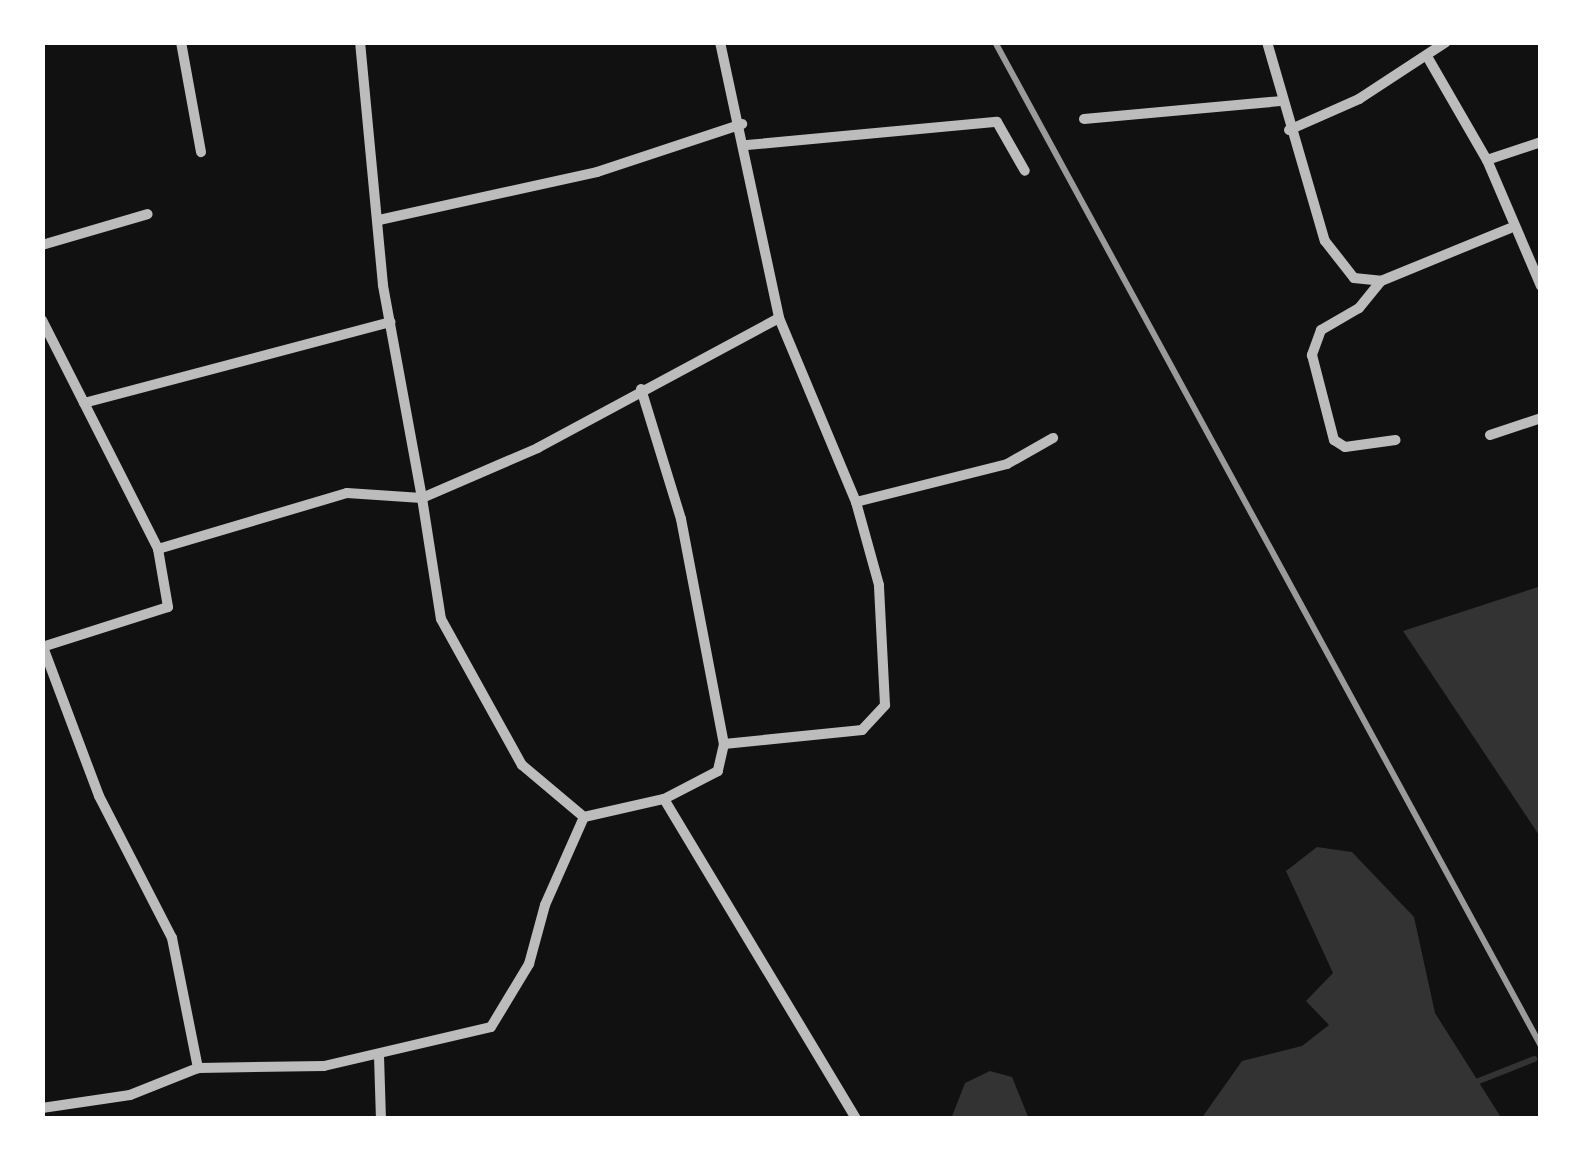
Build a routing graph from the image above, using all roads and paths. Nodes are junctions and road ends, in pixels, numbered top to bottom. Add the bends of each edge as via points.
1 (181, 42) edge
2 (360, 42) edge
3 (721, 42) edge
4 (1267, 42) edge
5 (1446, 42) edge
6 (1428, 58) junction
7 (1280, 101) junction
8 (1084, 119) dead end
9 (742, 124) junction
10 (1289, 130) junction
11 (1541, 142) edge
12 (747, 145) junction
13 (202, 152) dead end
14 (1487, 160) junction
15 (1024, 171) dead end
16 (148, 214) dead end
17 (379, 220) junction
18 (1510, 227) junction
19 (42, 245) edge
20 (1381, 281) junction
21 (1541, 286) edge
22 (778, 318) junction
23 (42, 320) edge
24 (390, 322) junction
25 (47, 342) edge
26 (641, 389) junction
27 (84, 403) junction
28 (1541, 418) edge
29 (1490, 435) dead end
30 (1053, 438) dead end
31 (1396, 440) dead end
32 (422, 498) junction
33 (856, 502) junction
34 (158, 549) junction
35 (42, 647) edge
36 (724, 744) junction
37 (664, 799) junction
38 (584, 817) junction
39 (379, 1056) junction
40 (198, 1068) junction
41 (42, 1108) edge
42 (381, 1119) edge
43 (856, 1119) edge

1 - 13 street
2 - 17 street
3 - 9 street
4 - 7 street
5 - 6 street
6 - 10 street
6 - 14 street
7 - 8 street
7 - 10 street
9 - 12 street
9 - 17 street via 597,172
10 - 20 street via 1325,241 1354,278
11 - 14 street
12 - 15 street via 997,122
12 - 22 street
14 - 18 street
16 - 19 street
17 - 24 street
18 - 20 street
18 - 21 street
20 - 31 street via 1359,308 1321,330 1312,355 1334,440 1345,447
22 - 26 street
22 - 33 street
23 - 25 street
24 - 27 street
24 - 32 street
25 - 27 street
26 - 32 street via 538,448
26 - 36 street via 681,519
27 - 34 street
28 - 29 street
30 - 33 street via 1007,464
32 - 34 street via 347,493
32 - 38 street via 451,645 522,766
33 - 36 street via 878,585 885,705 862,730
34 - 35 street via 163,613
35 - 40 street via 98,796 172,938
36 - 37 street via 718,771
37 - 38 street
37 - 43 street
38 - 39 street via 544,905 529,964 490,1027
39 - 40 street via 324,1066
39 - 42 street
40 - 41 street via 130,1095

